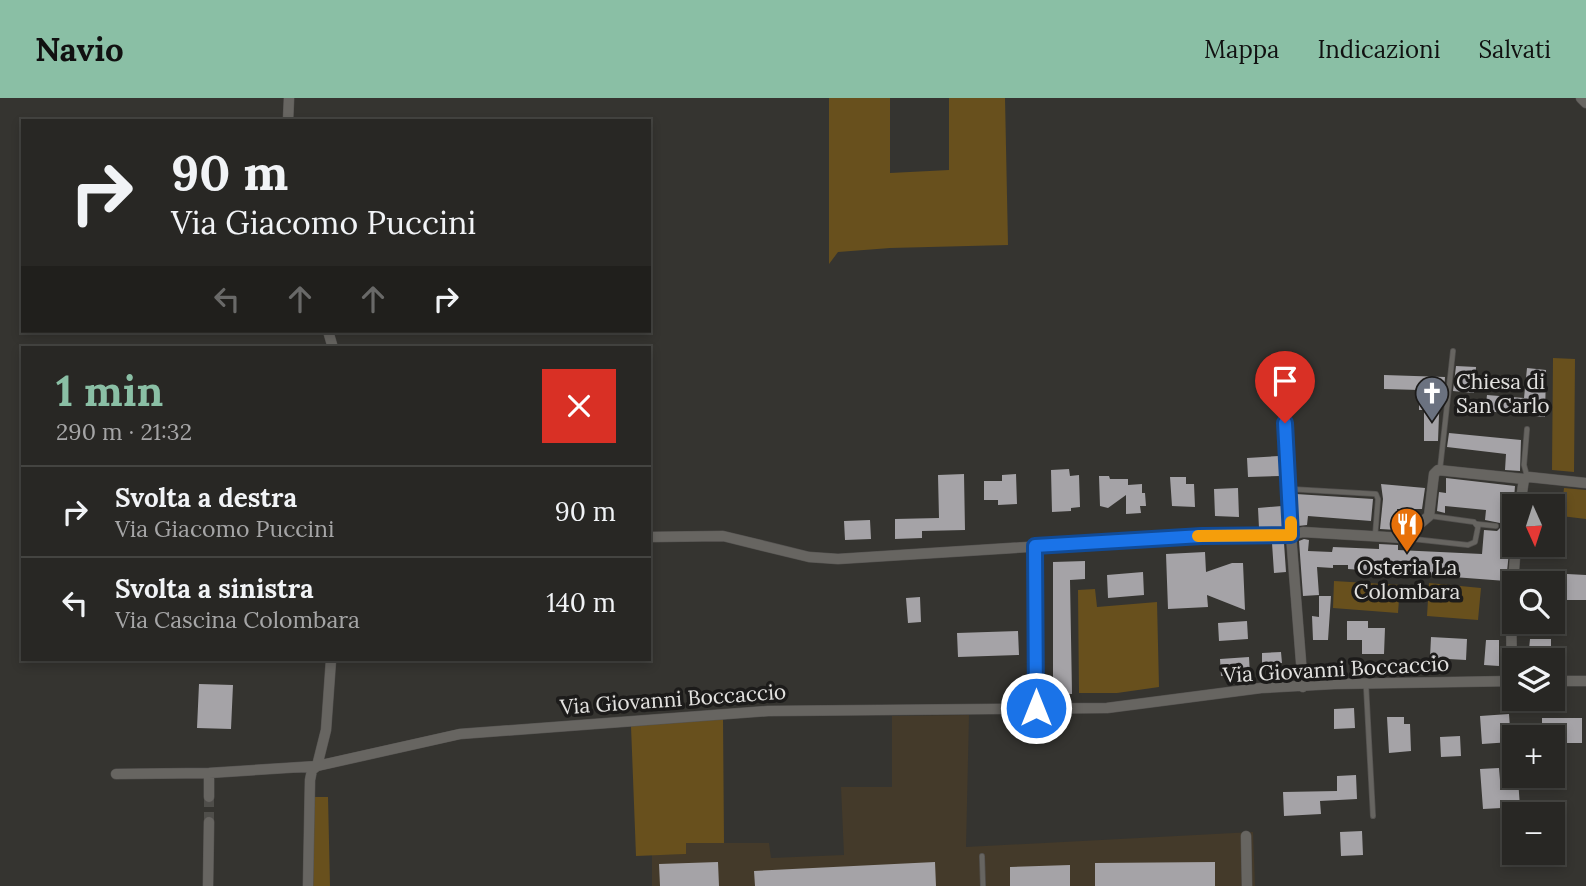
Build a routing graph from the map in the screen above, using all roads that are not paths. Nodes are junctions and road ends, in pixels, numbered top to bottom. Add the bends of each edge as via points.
1 (289, 98) edge
2 (1581, 98) edge
3 (1586, 103) edge
4 (288, 119) edge
5 (1453, 351) dead end
6 (1283, 401) dead end
7 (1527, 429) dead end
8 (1440, 470) junction
9 (1525, 478) junction
10 (1586, 483) edge
11 (1290, 489) junction
12 (1522, 494) edge
13 (1429, 516) junction
14 (1476, 524) junction
15 (1496, 526) dead end
16 (1291, 535) junction
17 (651, 537) edge
18 (1375, 538) junction
19 (1403, 538) junction
20 (1035, 546) junction
21 (1515, 557) edge
22 (1512, 648) edge
23 (331, 661) edge
24 (1502, 681) edge
25 (1565, 681) edge
26 (1586, 681) edge
27 (1366, 684) junction
28 (1303, 687) junction
29 (1036, 708) junction
30 (317, 766) junction
31 (209, 773) junction
32 (116, 774) dead end
33 (209, 797) tunnel mouth
34 (1373, 817) dead end
35 (209, 822) tunnel mouth
36 (1246, 836) dead end
37 (982, 856) dead end
38 (208, 886) edge
39 (308, 886) edge
40 (983, 886) edge
41 (1247, 886) edge

1 - 4 street
2 - 3 street
5 - 8 lane
6 - 11 street
7 - 9 lane
8 - 9 street
8 - 13 street via 1434,474
9 - 10 street
9 - 12 street
11 - 16 street
11 - 18 lane via 1376,494
13 - 14 lane
13 - 19 street
14 - 15 lane
14 - 19 lane via 1475,542 1468,545
16 - 18 street
16 - 20 street
16 - 28 street
17 - 20 street via 723,536 809,557 838,559
18 - 19 street
20 - 29 street
21 - 22 street
23 - 30 street via 326,730
24 - 27 street, Via Giovanni Boccaccio
25 - 26 street
27 - 28 street, Via Giovanni Boccaccio
27 - 34 lane
28 - 29 street, Via Giovanni Boccaccio via 1261,688 1125,707
29 - 30 street, Via Giovanni Boccaccio via 768,711 530,727 460,734
30 - 31 street, Via Giovanni Boccaccio
30 - 39 street via 310,780
31 - 32 street, Via Giovanni Boccaccio
31 - 33 street
35 - 38 street
36 - 41 street
37 - 40 lane

